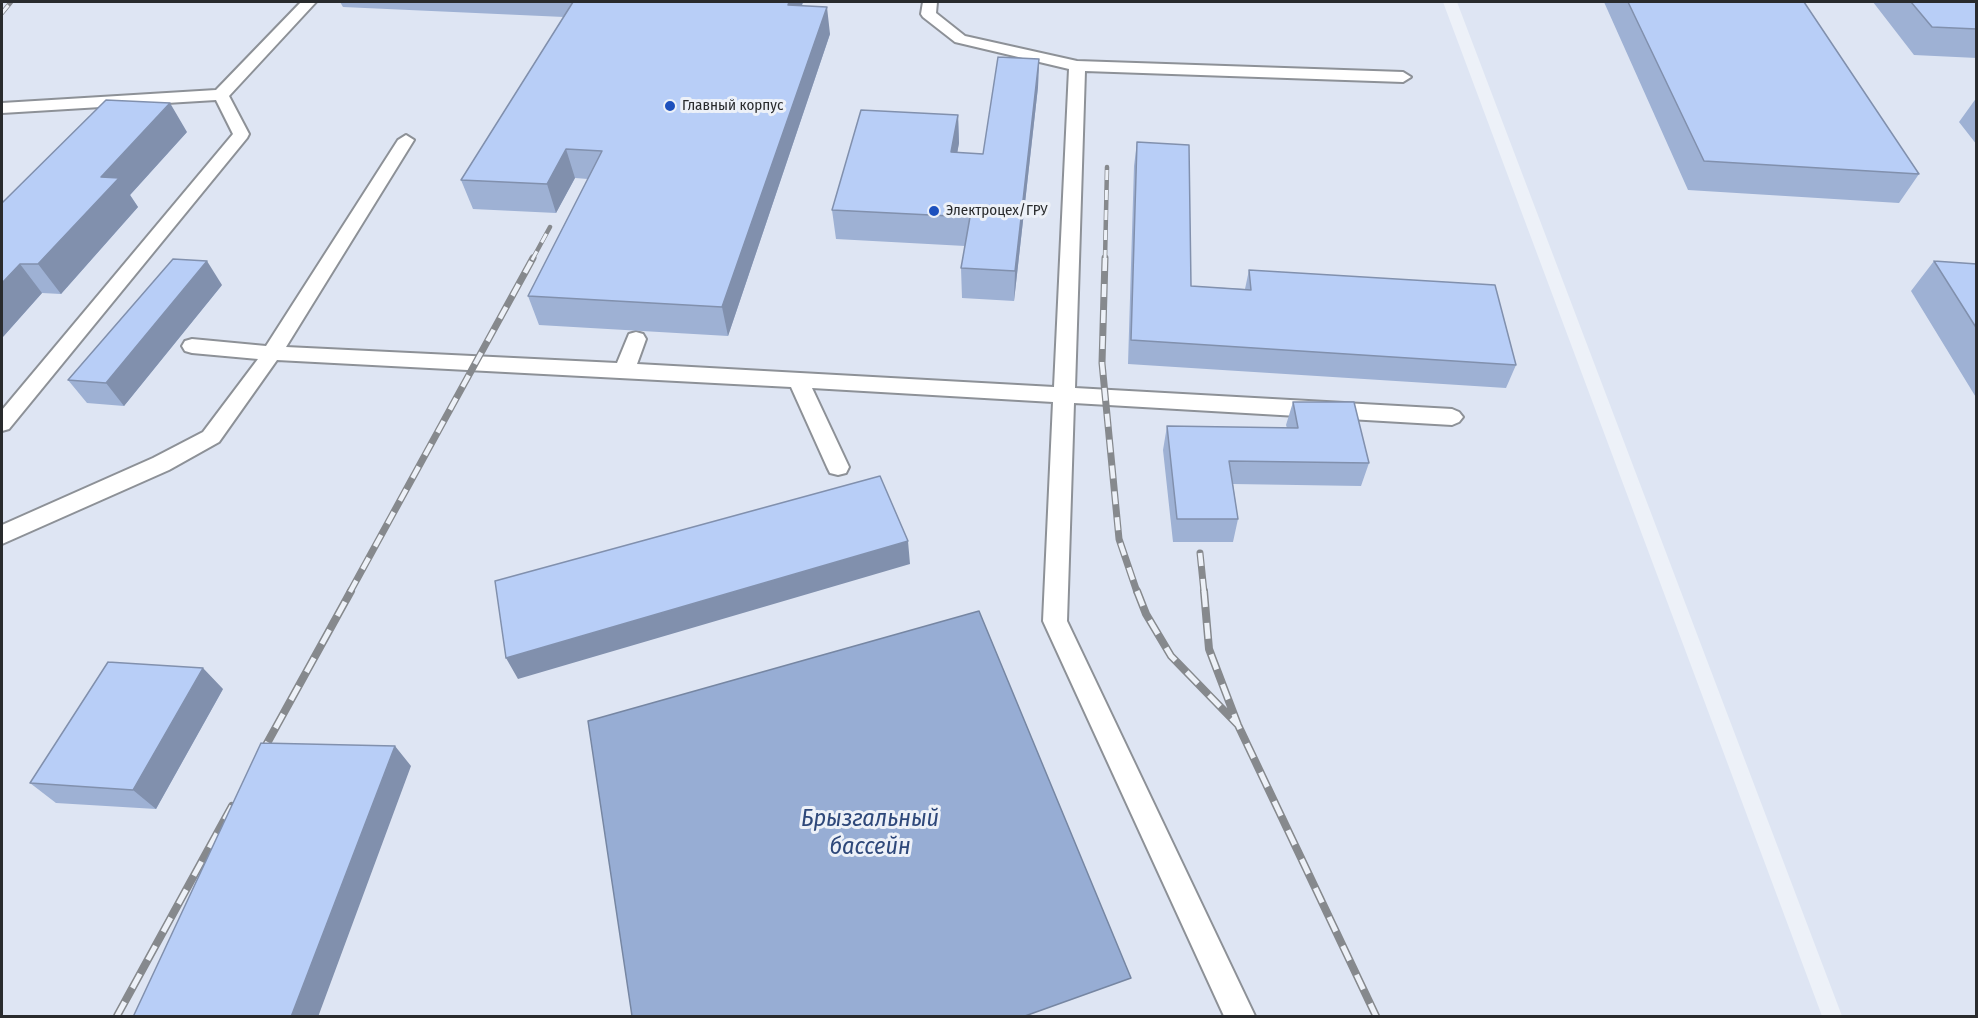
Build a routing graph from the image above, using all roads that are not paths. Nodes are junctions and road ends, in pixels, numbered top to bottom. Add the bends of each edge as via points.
1 (309, 2) edge
2 (930, 2) edge
3 (1077, 66) junction
4 (1403, 76) dead end
5 (221, 95) junction
6 (2, 108) edge
7 (406, 140) dead end
8 (636, 339) edge
9 (192, 346) dead end
10 (272, 352) junction
11 (624, 370) junction
12 (798, 380) junction
13 (1064, 394) junction
14 (1452, 417) dead end
15 (2, 424) edge
16 (838, 467) dead end
17 (2, 535) edge
18 (1240, 1017) edge

1 - 5 lane
2 - 3 lane via 928,14 960,39
3 - 4 lane
3 - 13 lane
5 - 6 lane
5 - 15 lane via 241,135
7 - 10 lane
8 - 11 lane
9 - 10 lane
10 - 11 lane
10 - 17 lane via 211,437 161,464
11 - 12 lane
12 - 13 lane
12 - 16 lane
13 - 14 lane
13 - 18 lane via 1054,621

